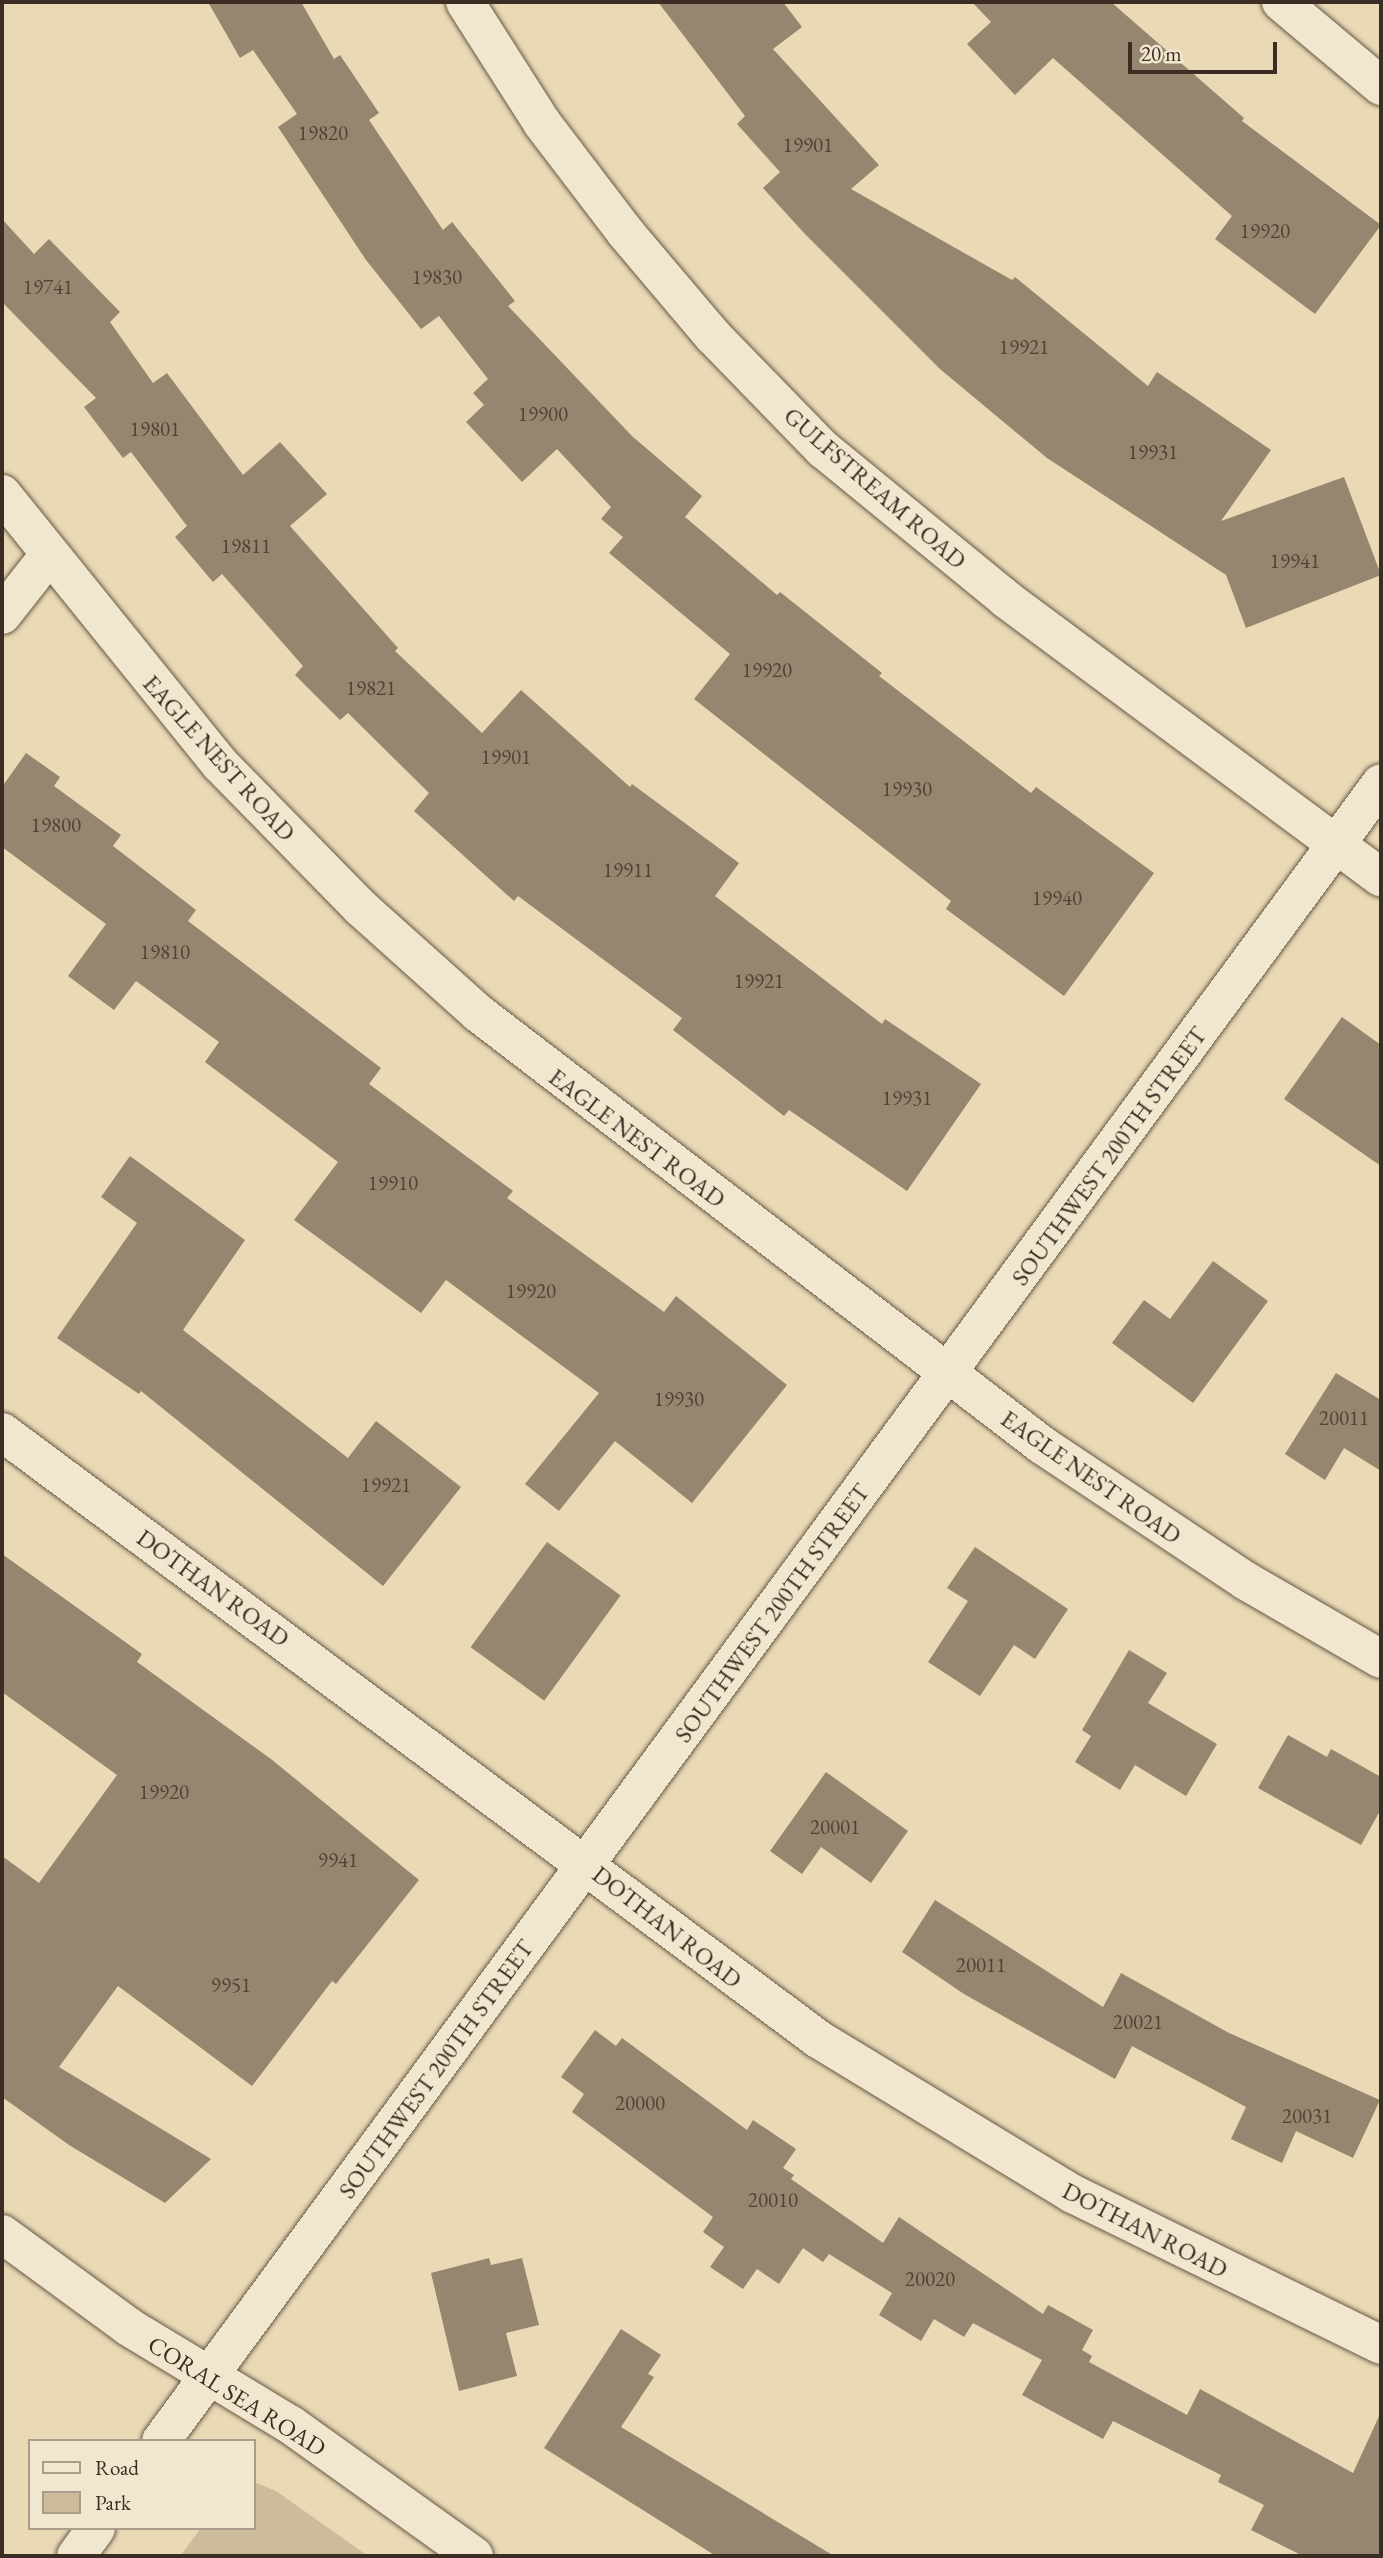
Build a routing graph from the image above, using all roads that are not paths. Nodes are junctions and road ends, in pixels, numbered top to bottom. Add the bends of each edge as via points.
1 (465, 2) edge
2 (1281, 2) edge
3 (1381, 86) edge
4 (2, 494) edge
5 (49, 555) junction
6 (2, 615) edge
7 (1381, 783) edge
8 (1337, 846) junction
9 (1381, 877) edge
10 (948, 1374) junction
11 (2, 1432) edge
12 (1381, 1659) edge
13 (587, 1865) junction
14 (2, 2234) edge
15 (1381, 2345) edge
16 (209, 2377) junction
17 (162, 2439) edge
18 (95, 2530) edge
19 (76, 2556) edge
20 (474, 2556) edge

1 - 8 street, GULFSTREAM ROAD via 542,123 625,232 713,336 823,449 941,549
2 - 3 street
4 - 5 street, EAGLE NEST ROAD
5 - 6 street
5 - 10 street, EAGLE NEST ROAD via 220,764 401,946 537,1062
7 - 8 street, SOUTHWEST 200TH STREET
8 - 9 street, GULFSTREAM ROAD
8 - 10 street, SOUTHWEST 200TH STREET
10 - 12 street, EAGLE NEST ROAD via 1183,1541
10 - 13 street, SOUTHWEST 200TH STREET
11 - 13 street, DOTHAN ROAD
13 - 15 street, DOTHAN ROAD via 782,2014 966,2130 1105,2210
13 - 16 street, SOUTHWEST 200TH STREET
14 - 16 street, CORAL SEA ROAD via 129,2327
16 - 17 street, SOUTHWEST 200TH STREET
16 - 20 street, CORAL SEA ROAD via 290,2425
18 - 19 street

